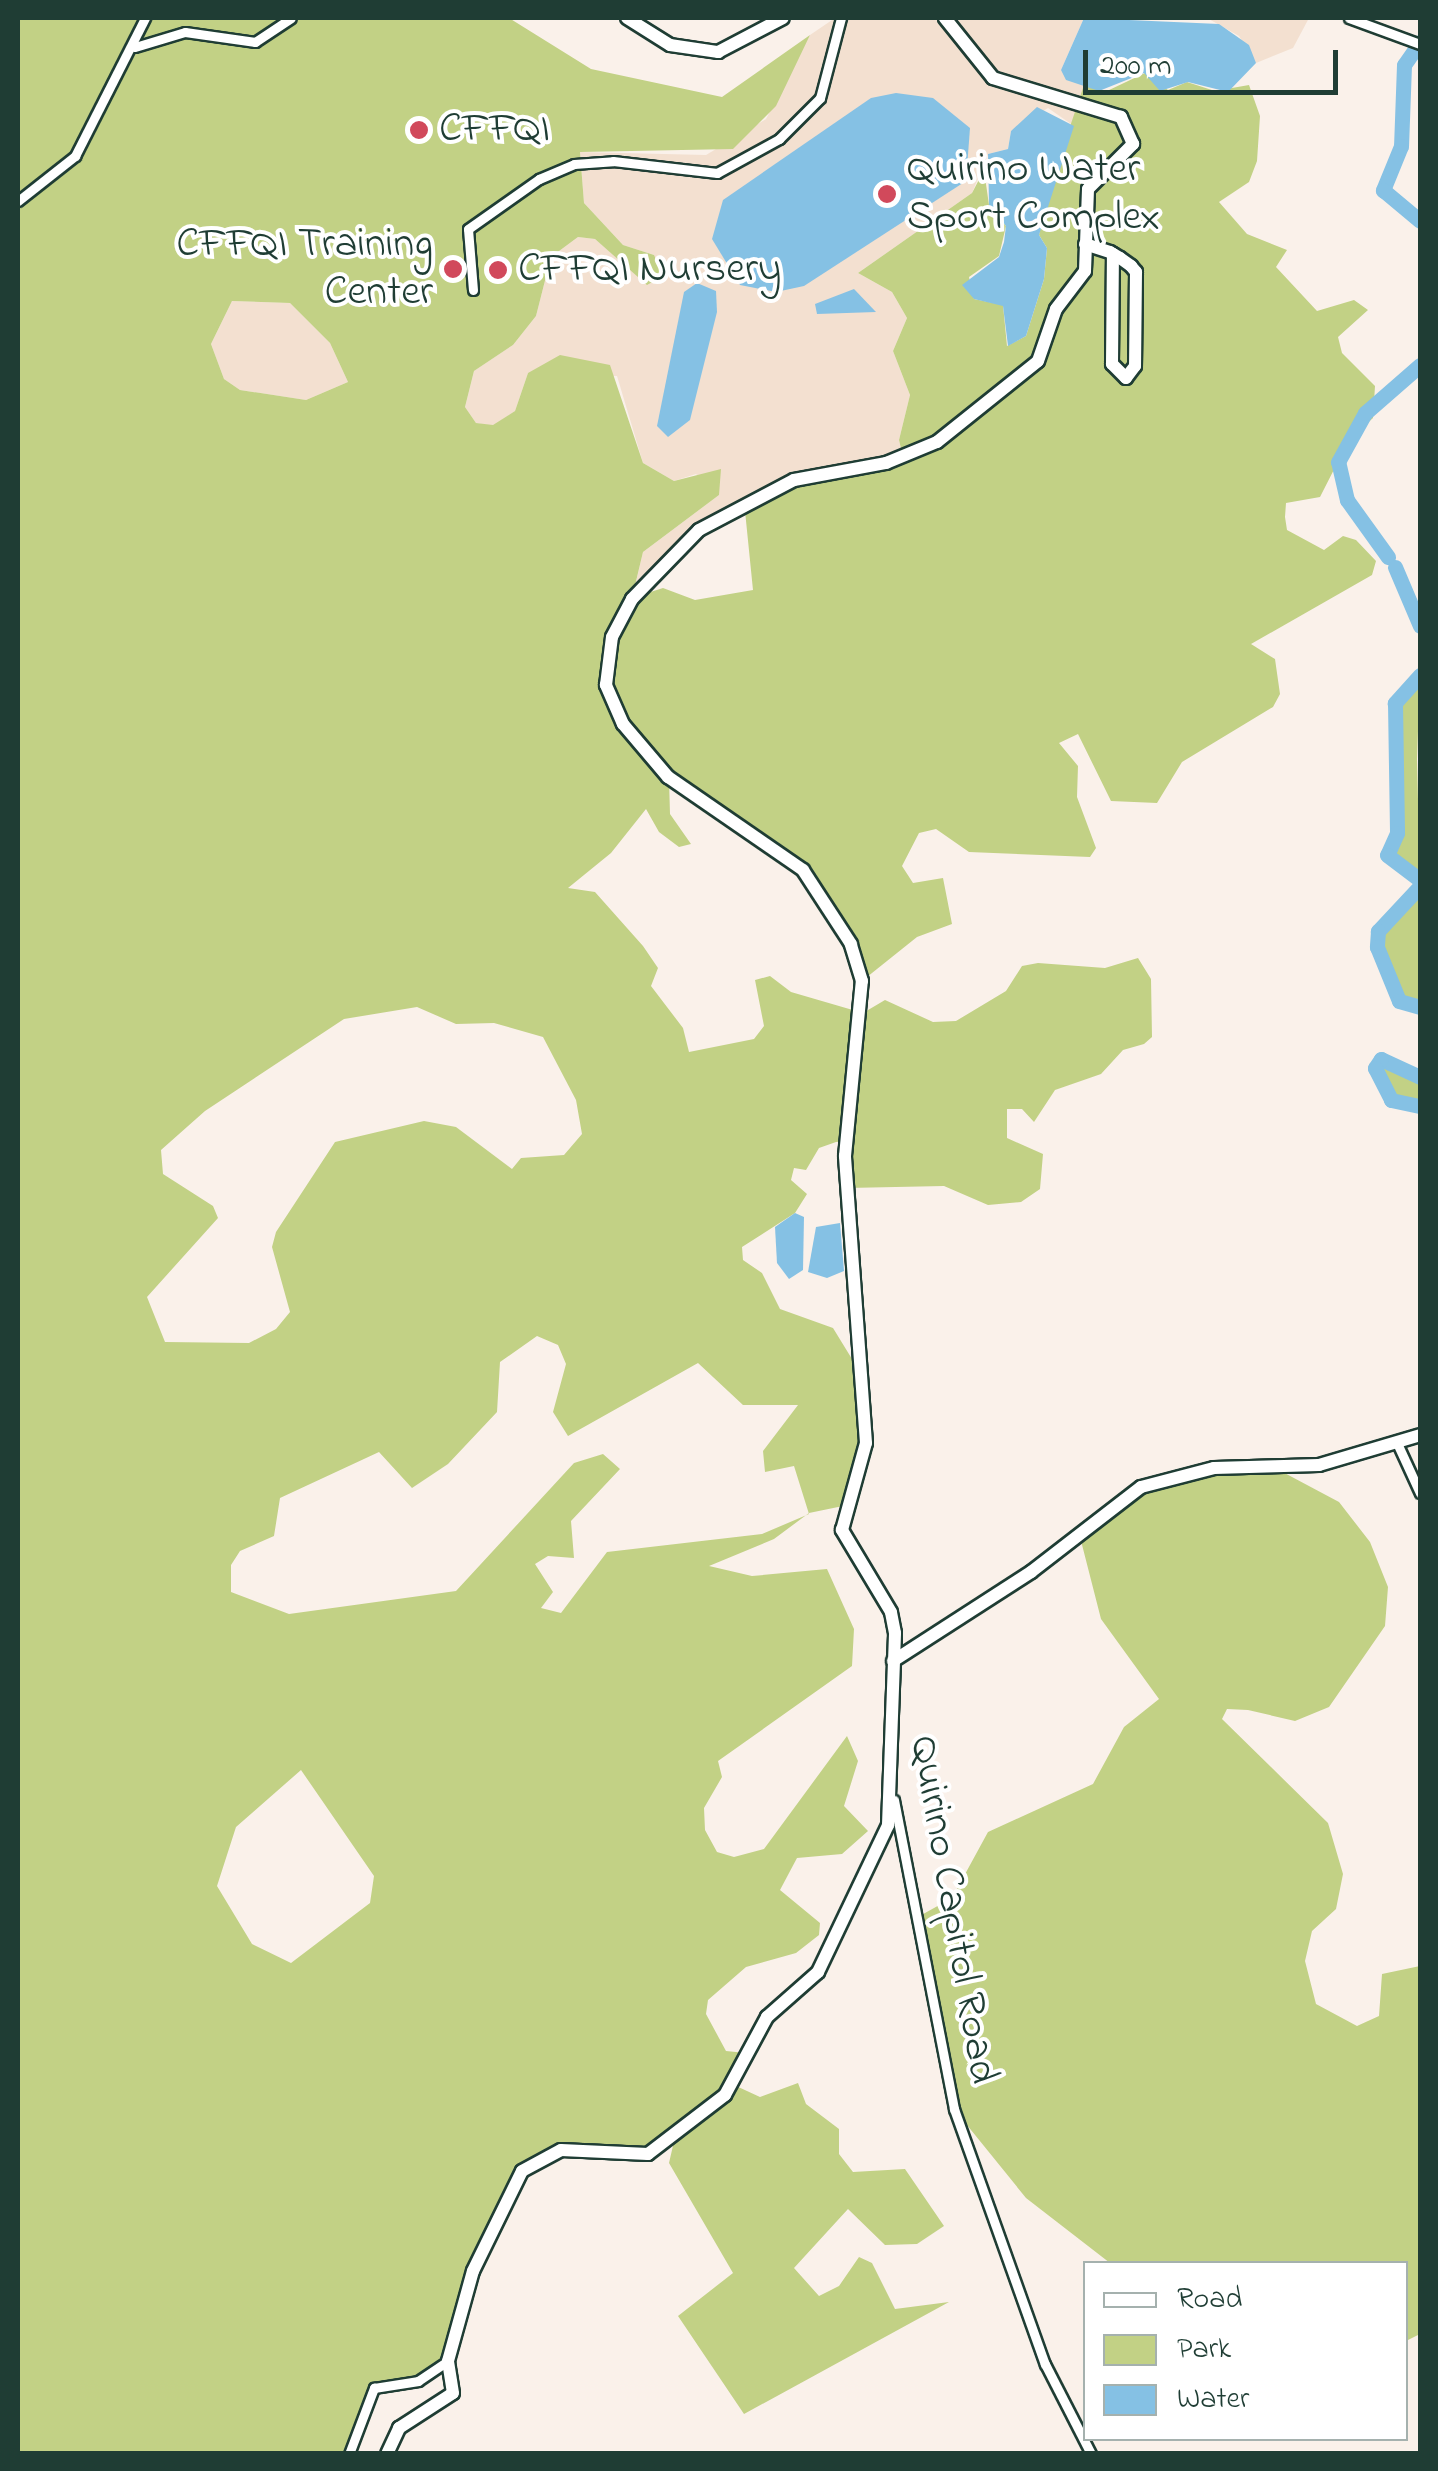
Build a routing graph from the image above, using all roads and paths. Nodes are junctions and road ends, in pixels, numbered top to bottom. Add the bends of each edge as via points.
1 (145, 18) edge
2 (291, 18) edge
3 (627, 18) edge
4 (783, 18) edge
5 (841, 18) edge
6 (946, 18) edge
7 (1349, 18) edge
8 (1416, 43) edge
9 (133, 49) junction
10 (18, 201) edge
11 (1085, 244) junction
12 (1113, 254) junction
13 (473, 290) dead end
14 (1420, 1435) edge
15 (1397, 1443) junction
16 (1420, 1493) edge
17 (893, 1661) junction
18 (894, 1800) junction
19 (448, 2361) junction
20 (1083, 2438) edge
21 (349, 2454) edge
22 (387, 2454) edge

1 - 9 street
2 - 9 street via 255,42 185,32
3 - 4 street via 655,39 707,52
5 - 13 street via 820,98 779,139 716,173 613,161 574,164 539,179 468,229
6 - 11 street, Quirino Capitol Road via 993,78 1121,117 1133,144 1093,177
7 - 8 street
9 - 10 street via 76,156
11 - 12 street
11 - 17 street, Quirino Capitol Road via 1085,271 1056,309 1038,361 909,456 794,480 714,520 632,599 607,657 613,705 644,752 802,870 856,963 863,1013 845,1156 866,1443 842,1530 892,1612
12 - 12 street via 1112,364 1126,378 1135,366 1138,282
14 - 15 street
15 - 16 street
15 - 17 street via 1319,1465 1214,1468 1142,1487 1030,1572
17 - 18 street, Quirino Capitol Road via 887,1728
18 - 19 street via 818,1972 767,2017 725,2095 648,2154 561,2150 522,2171 478,2258
18 - 20 street, Quirino Capitol Road via 954,2108 1045,2364
19 - 21 street via 418,2381 374,2388
19 - 22 street via 452,2392 399,2428

